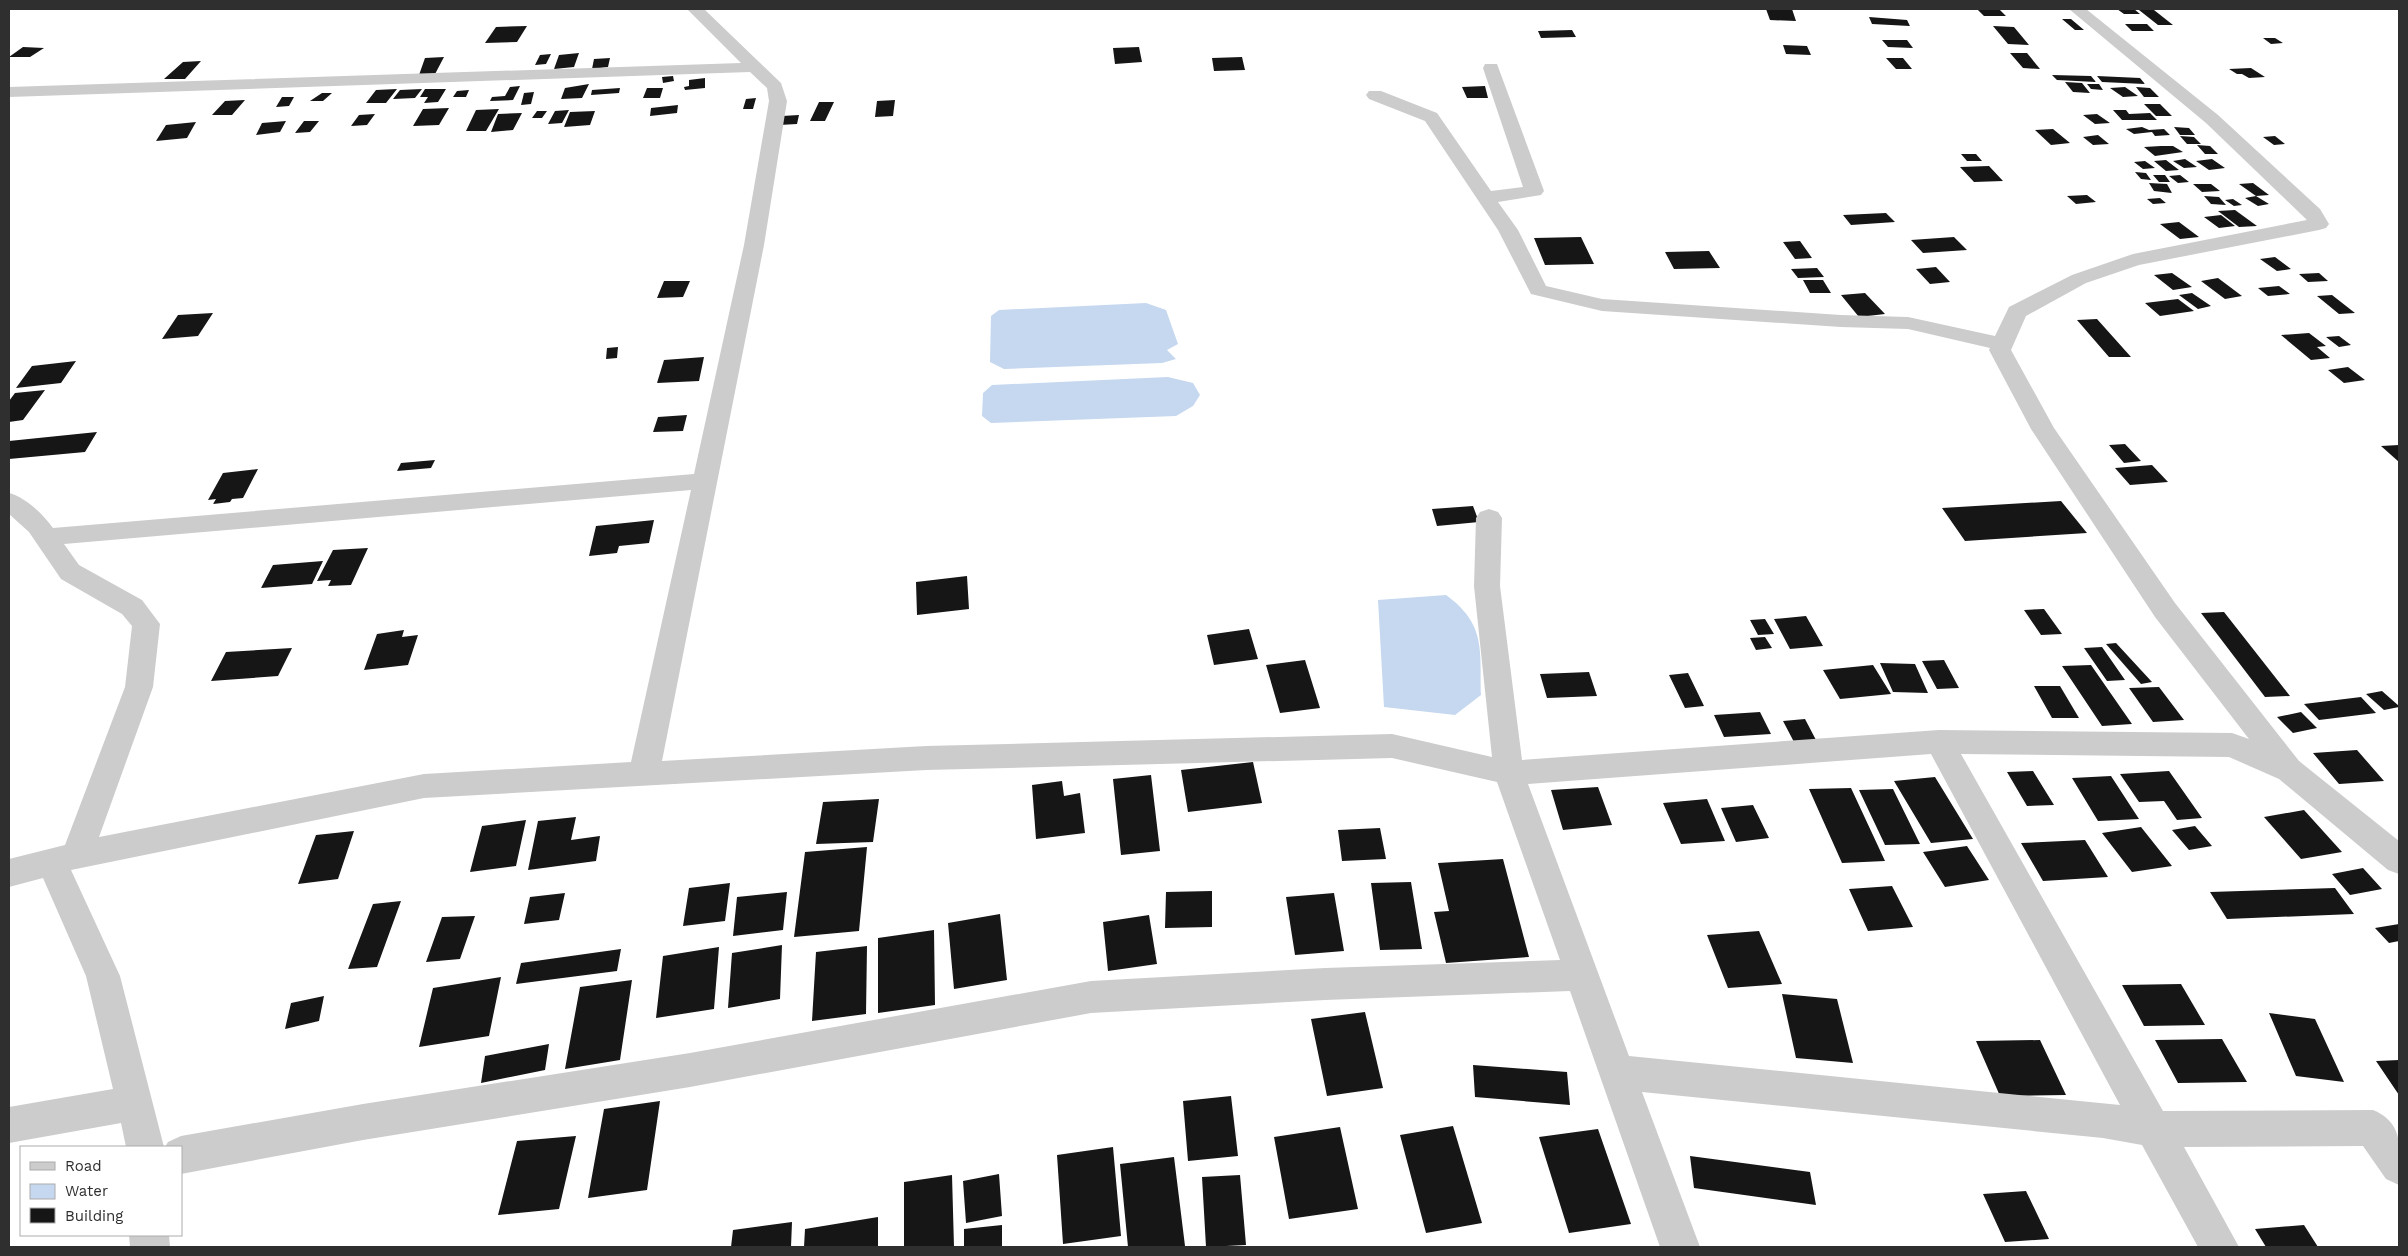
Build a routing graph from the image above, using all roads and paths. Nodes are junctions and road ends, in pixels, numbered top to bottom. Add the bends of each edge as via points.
1 (695, 9) edge
2 (2077, 9) edge
3 (753, 67) junction
4 (1491, 68) dead end
5 (9, 92) edge
6 (1376, 95) dead end
7 (1486, 198) junction
8 (2002, 344) junction
9 (704, 481) junction
10 (9, 500) edge
11 (1489, 518) dead end
12 (46, 537) junction
13 (1940, 742) junction
14 (2290, 770) junction
15 (1509, 773) junction
16 (644, 774) junction
17 (64, 859) junction
18 (2399, 860) edge
19 (9, 873) edge
20 (1582, 975) junction
21 (1617, 1072) junction
22 (136, 1103) junction
23 (9, 1125) edge
24 (2154, 1129) junction
25 (145, 1146) edge
26 (182, 1156) edge
27 (2399, 1166) edge
28 (1680, 1247) edge
29 (2219, 1247) edge

1 - 3 street
2 - 8 street via 2212,119 2313,213 2319,224 2133,260 2079,279 2017,312
3 - 5 street
3 - 9 street via 774,87 778,101 754,245
4 - 7 street via 1534,190
6 - 7 street via 1431,117
7 - 8 street via 1508,230 1538,290 1602,305 1908,323
8 - 14 street via 2000,350 2042,428 2165,610
9 - 12 street
9 - 16 street
10 - 12 street
11 - 15 street via 1487,586
12 - 17 street via 70,572 132,607 146,624 139,687
13 - 14 street via 2232,745
13 - 15 street
13 - 24 street
14 - 18 street
15 - 16 street via 1392,746 926,758
15 - 20 street
16 - 17 street via 424,786
17 - 19 street
17 - 22 street via 103,976
20 - 21 street
20 - 26 street via 1325,984 1091,998
21 - 24 street via 2103,1120
21 - 28 street
22 - 23 street
22 - 25 street
24 - 27 street via 2373,1128
24 - 29 street

